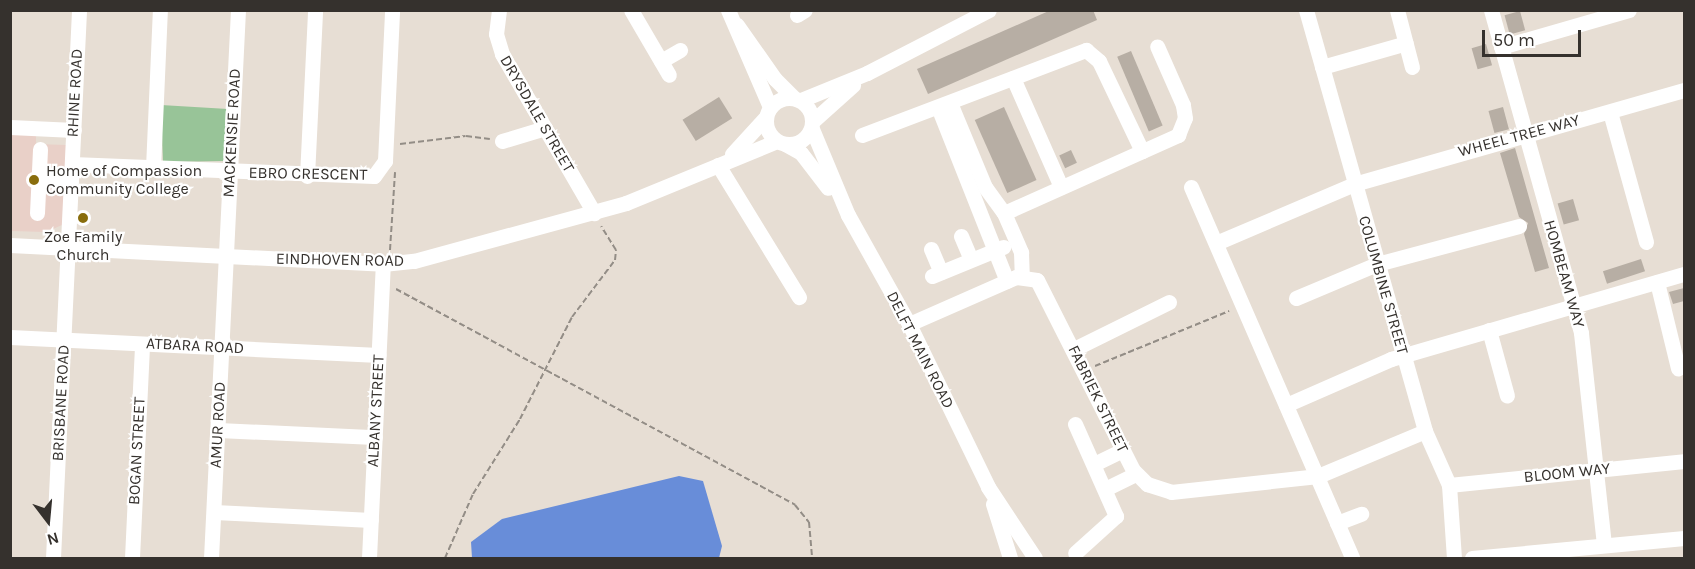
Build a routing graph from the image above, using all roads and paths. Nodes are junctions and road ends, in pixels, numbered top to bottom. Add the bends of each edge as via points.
1 (79, 10) edge
2 (160, 10) edge
3 (238, 10) edge
4 (315, 10) edge
5 (392, 10) edge
6 (499, 10) edge
7 (632, 10) edge
8 (989, 10) edge
9 (1306, 10) edge
10 (1397, 10) edge
11 (1491, 10) edge
12 (1629, 10) edge
13 (967, 15) edge
14 (731, 17) edge
15 (1406, 44) junction
16 (1157, 46) dead end
17 (1501, 47) junction
18 (680, 50) dead end
19 (661, 61) junction
20 (1322, 67) junction
21 (1412, 67) dead end
22 (867, 73) junction
23 (669, 75) dead end
24 (1013, 78) junction
25 (1684, 90) edge
26 (798, 99) junction
27 (944, 106) junction
28 (768, 112) junction
29 (1610, 112) junction
30 (812, 125) junction
31 (10, 127) edge
32 (545, 128) junction
33 (74, 130) junction
34 (862, 135) dead end
35 (1525, 135) junction
36 (502, 141) joint
37 (781, 143) junction
38 (385, 146) junction
39 (40, 149) dead end
40 (1142, 151) junction
41 (722, 162) junction
42 (72, 164) junction
43 (153, 168) junction
44 (230, 172) junction
45 (307, 176) junction
46 (39, 179) junction
47 (71, 180) junction
48 (1354, 184) junction
49 (1061, 187) junction
50 (1191, 187) dead end
51 (38, 213) dead end
52 (594, 213) junction
53 (1004, 213) junction
54 (848, 215) junction
55 (1519, 226) dead end
56 (962, 236) dead end
57 (1646, 242) dead end
58 (1216, 243) junction
59 (10, 245) edge
60 (68, 248) junction
61 (931, 249) dead end
62 (996, 249) junction
63 (1020, 252) junction
64 (226, 256) junction
65 (971, 259) junction
66 (383, 264) junction
67 (1377, 264) junction
68 (1684, 274) edge
69 (1014, 278) junction
70 (1657, 282) junction
71 (382, 283) junction
72 (799, 297) dead end
73 (1296, 297) dead end
74 (1169, 302) dead end
75 (1242, 305) junction
76 (1574, 306) junction
77 (909, 324) junction
78 (1489, 330) junction
79 (10, 337) edge
80 (64, 340) junction
81 (142, 344) junction
82 (222, 347) junction
83 (1074, 349) junction
84 (379, 355) junction
85 (1403, 355) junction
86 (545, 366) junction
87 (1678, 368) dead end
88 (1085, 371) junction
89 (1507, 396) dead end
90 (1286, 405) junction
91 (1075, 424) dead end
92 (218, 430) junction
93 (1425, 432) junction
94 (375, 437) junction
95 (1124, 450) junction
96 (1684, 460) edge
97 (1094, 464) junction
98 (1595, 470) junction
99 (1136, 474) junction
100 (1318, 476) junction
101 (1449, 485) junction
102 (988, 487) junction
103 (1105, 489) junction
104 (214, 512) junction
105 (1360, 514) dead end
106 (371, 520) junction
107 (1337, 523) junction
108 (1684, 538) edge
109 (1604, 544) junction
110 (1075, 553) dead end
111 (53, 558) edge
112 (132, 558) edge
113 (211, 558) edge
114 (369, 558) edge
115 (445, 558) edge
116 (812, 558) edge
117 (1010, 558) edge
118 (1035, 558) edge
119 (1353, 558) edge
120 (1454, 558) edge
121 (1472, 558) edge

1 - 33 street, RHINE ROAD
2 - 43 street
3 - 44 street, MACKENSIE ROAD
4 - 45 street
5 - 38 street, EBRO CRESCENT
6 - 32 street, DRYSDALE STREET via 498,45
7 - 19 street
8 - 13 street
9 - 20 street, COLUMBINE STREET
10 - 15 street
11 - 17 street, HOMBEAM WAY
12 - 17 street
13 - 22 street
14 - 26 street via 775,79
14 - 28 street
15 - 20 street
15 - 21 street
16 - 40 street via 1185,118 1178,135
17 - 35 street, HOMBEAM WAY
18 - 19 street
19 - 23 street
20 - 48 street, COLUMBINE STREET
22 - 26 street
22 - 30 street
24 - 27 street
24 - 40 street via 1079,50 1090,52
24 - 49 street
25 - 29 street, WHEEL TREE WAY
26 - 28 street via 781,99
26 - 30 street
27 - 34 street
27 - 53 street via 985,187
27 - 62 street
28 - 37 street via 768,131
28 - 41 street, EINDHOVEN ROAD
29 - 35 street, WHEEL TREE WAY
29 - 57 street
30 - 37 street via 801,141
30 - 54 street, DELFT MAIN ROAD
31 - 33 street
32 - 36 street
32 - 52 street, DRYSDALE STREET
33 - 42 street, RHINE ROAD
35 - 48 street, WHEEL TREE WAY
35 - 76 street, HOMBEAM WAY
36 - 38 path via 466,136
37 - 41 street, EINDHOVEN ROAD
37 - 54 street, DELFT MAIN ROAD via 801,153
38 - 45 street, EBRO CRESCENT via 383,166 374,176
39 - 46 street
40 - 49 street
41 - 52 street, EINDHOVEN ROAD
41 - 72 street
42 - 43 street, EBRO CRESCENT
42 - 47 street, RHINE ROAD
43 - 44 street, EBRO CRESCENT
44 - 45 street, EBRO CRESCENT
44 - 64 street, MACKENSIE ROAD
46 - 47 street
46 - 51 street
47 - 60 street, RHINE ROAD
48 - 58 street, WHEEL TREE WAY
48 - 67 street, COLUMBINE STREET
49 - 53 street
50 - 58 street
52 - 66 street, EINDHOVEN ROAD via 433,258
52 - 86 path via 616,250 615,260 572,317
53 - 63 street
54 - 77 street, DELFT MAIN ROAD
55 - 67 street
56 - 65 street
58 - 75 street
59 - 60 street, EINDHOVEN ROAD
60 - 64 street, EINDHOVEN ROAD
60 - 80 street, BRISBANE ROAD
61 - 65 street via 937,274
62 - 63 street
62 - 65 street
62 - 69 street
63 - 69 street
64 - 66 street, EINDHOVEN ROAD
64 - 82 street, AMUR ROAD
66 - 71 street, ALBANY STREET
67 - 73 street
67 - 85 street, COLUMBINE STREET
68 - 70 street
69 - 77 street
69 - 83 street, FABRIEK STREET via 1042,284
70 - 76 street
70 - 87 street
71 - 84 street, ALBANY STREET
71 - 86 path via 417,297
74 - 83 street
75 - 88 path
75 - 90 street
76 - 78 street
76 - 98 street, HOMBEAM WAY via 1584,352
77 - 102 street, DELFT MAIN ROAD
78 - 85 street
78 - 89 street
79 - 80 street, ATBARA ROAD
80 - 81 street, ATBARA ROAD
80 - 111 street, BRISBANE ROAD
81 - 82 street, ATBARA ROAD
81 - 112 street, BOGAN STREET
82 - 84 street, ATBARA ROAD
82 - 92 street, AMUR ROAD
83 - 88 street, FABRIEK STREET
84 - 94 street, ALBANY STREET
85 - 90 street
85 - 93 street, COLUMBINE STREET
86 - 115 path via 520,419 473,494
86 - 116 path via 795,505 809,522
88 - 95 street, FABRIEK STREET
90 - 100 street
91 - 97 street
92 - 94 street
92 - 104 street, AMUR ROAD
93 - 100 street
93 - 101 street, COLUMBINE STREET
94 - 106 street, ALBANY STREET
95 - 97 street
95 - 99 street, FABRIEK STREET
96 - 98 street, BLOOM WAY
97 - 103 street
98 - 101 street, BLOOM WAY
98 - 109 street, HOMBEAM WAY
99 - 100 street via 1156,489 1171,492
99 - 103 street
100 - 107 street
101 - 120 street, COLUMBINE STREET
102 - 117 street, DELFT MAIN ROAD
102 - 118 street, DELFT MAIN ROAD
103 - 110 street via 1116,516
104 - 106 street
104 - 113 street, AMUR ROAD
105 - 107 street
106 - 114 street, ALBANY STREET
107 - 119 street
108 - 109 street
109 - 121 street

